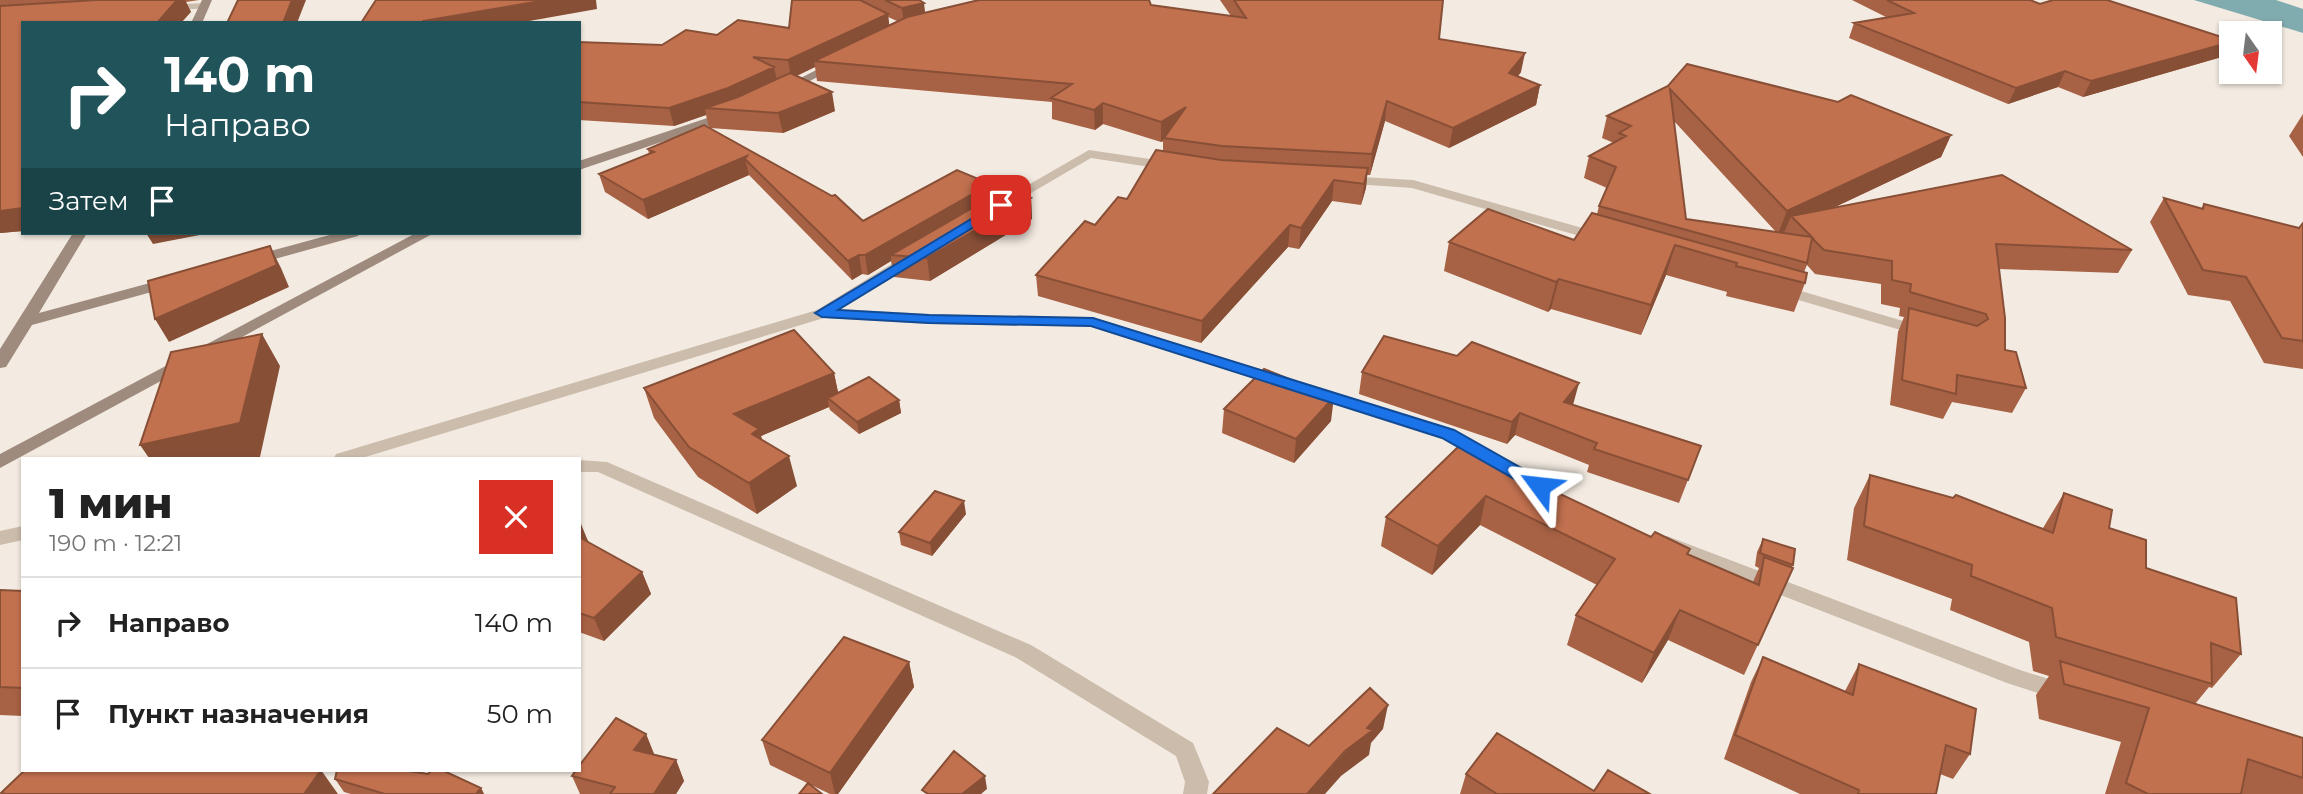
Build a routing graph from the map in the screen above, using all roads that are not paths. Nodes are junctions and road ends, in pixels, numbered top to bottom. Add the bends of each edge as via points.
1 (206, 3) edge
2 (150, 9) edge
3 (197, 21) edge
4 (845, 60) edge
5 (773, 95) edge
6 (737, 113) edge
7 (581, 165) edge
8 (1182, 168) edge
9 (1331, 180) edge
10 (983, 215) edge
11 (79, 235) edge
12 (345, 235) edge
13 (423, 235) edge
14 (1610, 241) edge
15 (924, 250) edge
16 (235, 265) edge
17 (183, 279) edge
18 (1768, 286) edge
19 (822, 313) junction
20 (27, 321) junction
21 (1938, 336) edge
22 (0, 363) edge
23 (346, 457) edge
24 (0, 462) edge
25 (581, 466) edge
26 (1563, 499) edge
27 (21, 533) edge
28 (1651, 537) edge
29 (0, 538) edge
30 (2080, 698) edge
31 (1195, 794) edge

1 - 2 street
1 - 3 street
4 - 5 street
6 - 7 street
8 - 10 street via 1089,154
9 - 14 street via 1413,184
11 - 20 street
12 - 16 street
13 - 24 street
15 - 19 street
17 - 20 street
18 - 21 street
19 - 23 street
19 - 26 street via 1093,322 1448,434
20 - 22 street
25 - 31 street via 600,466 1023,651 1185,750 1197,782
27 - 29 street
28 - 30 street via 2014,677

